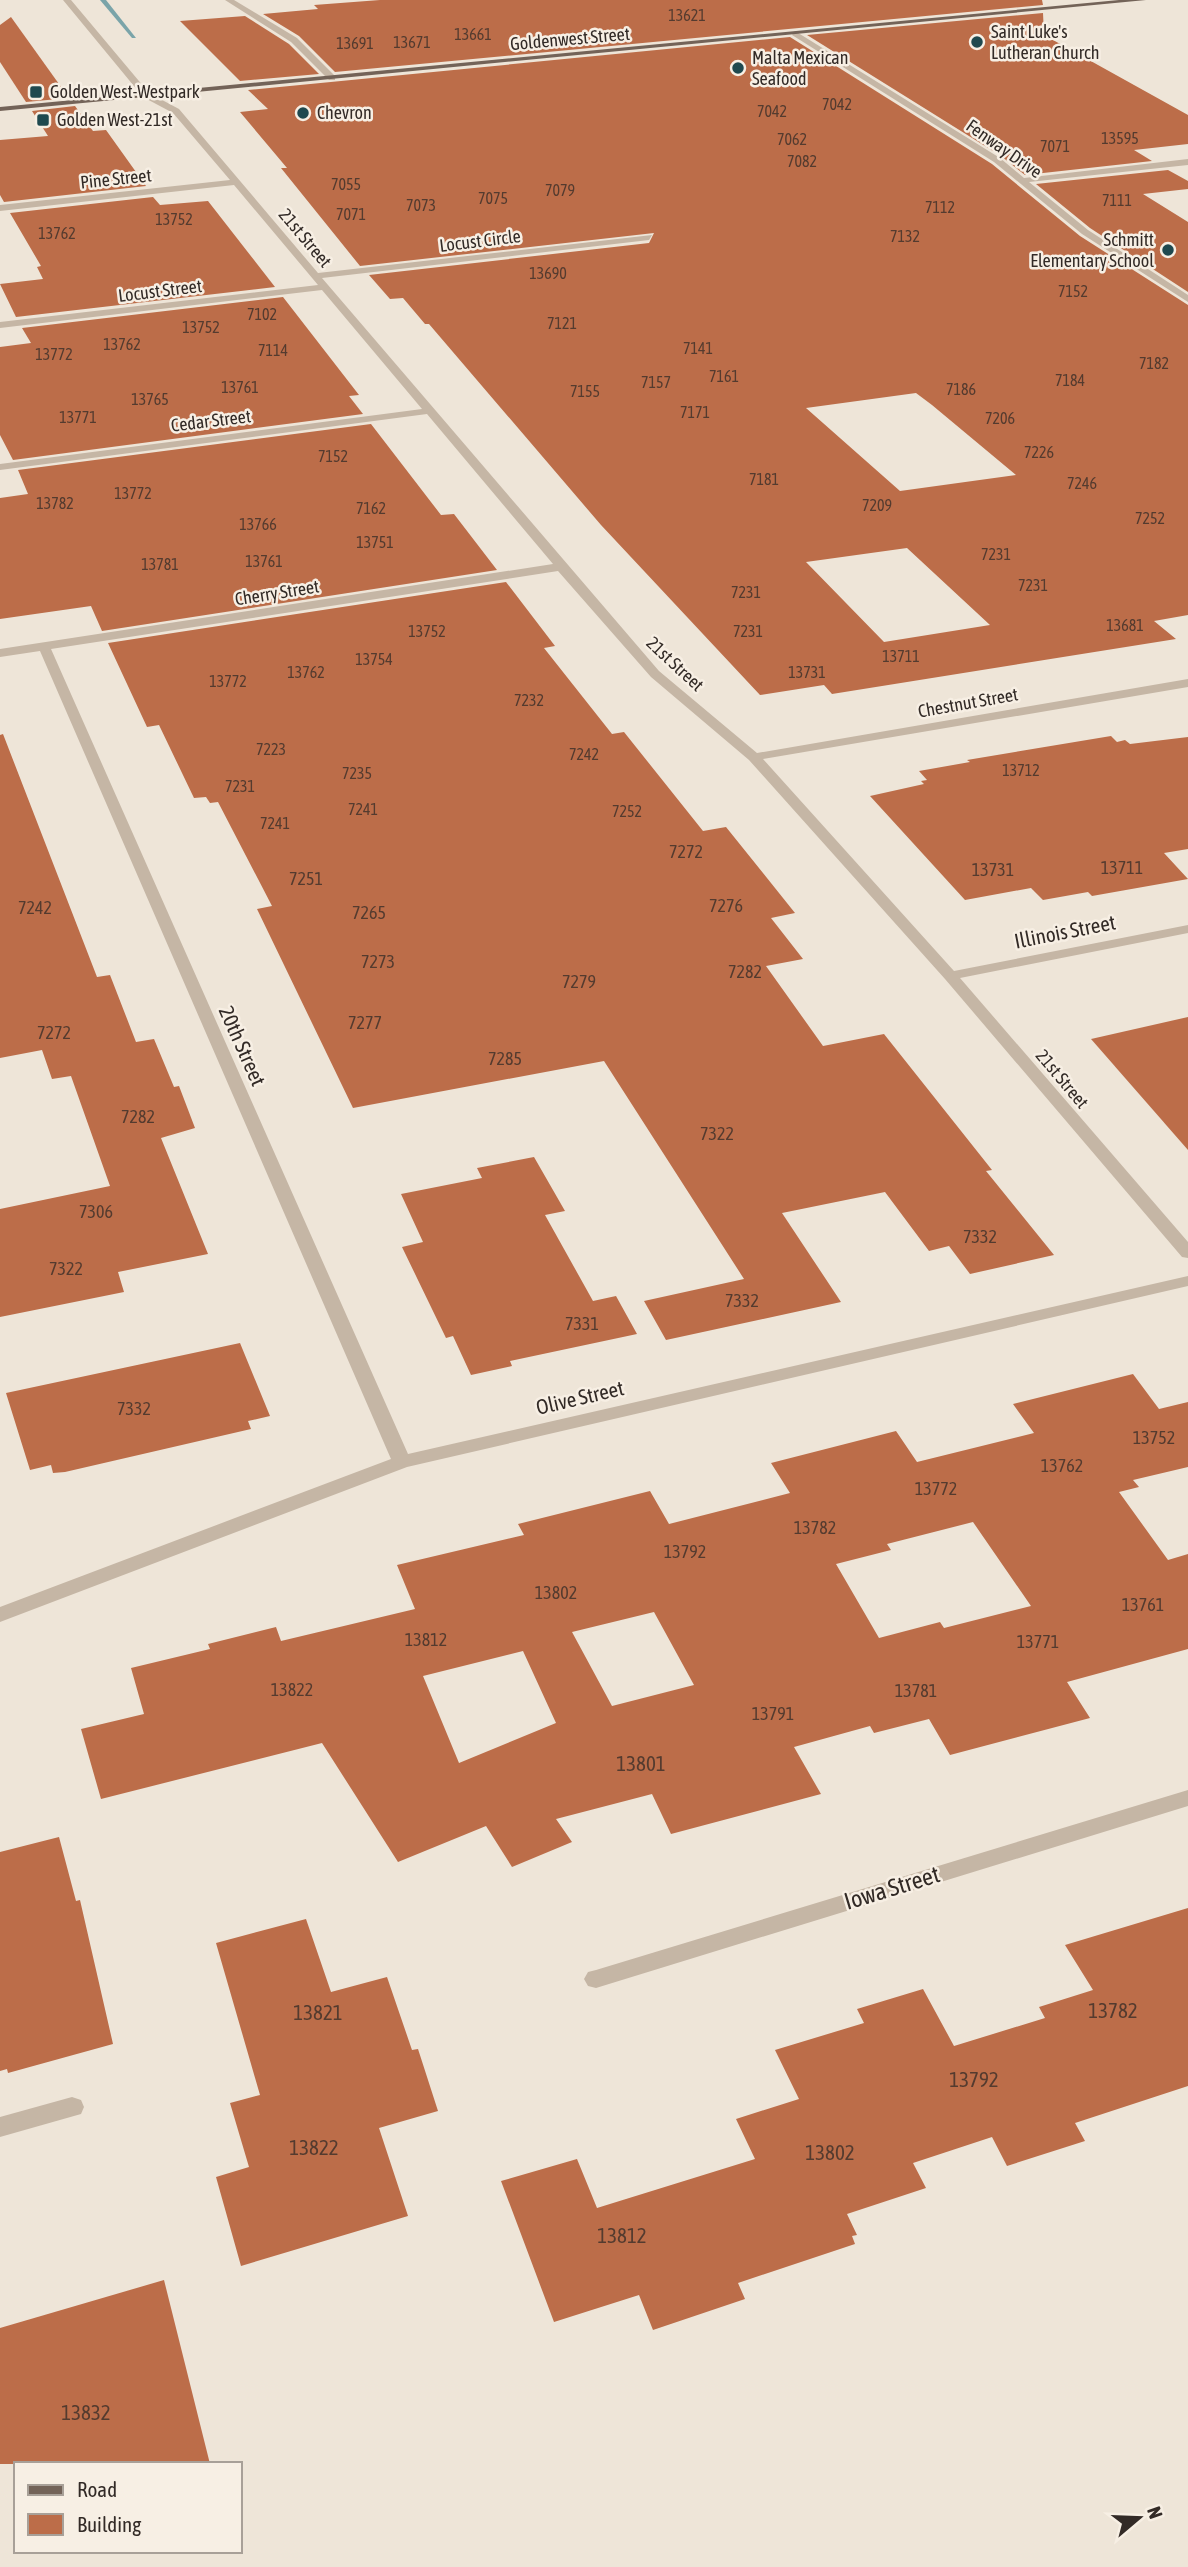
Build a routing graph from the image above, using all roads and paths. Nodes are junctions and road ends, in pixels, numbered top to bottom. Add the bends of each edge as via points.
1 (66, 0) edge
2 (246, 0) edge
3 (1142, 0) edge
4 (229, 1) edge
5 (794, 33) junction
6 (332, 78) junction
7 (146, 95) junction
8 (0, 109) edge
9 (1188, 162) edge
10 (1026, 180) junction
11 (235, 182) junction
12 (0, 208) edge
13 (649, 237) dead end
14 (314, 276) junction
15 (324, 287) junction
16 (1188, 299) edge
17 (0, 325) edge
18 (427, 411) junction
19 (0, 467) edge
20 (559, 567) junction
21 (44, 646) junction
22 (0, 653) edge
23 (1188, 683) edge
24 (754, 757) junction
25 (1188, 929) edge
26 (950, 976) junction
27 (1188, 1253) edge
28 (1188, 1281) edge
29 (402, 1462) junction
30 (0, 1615) edge
31 (1188, 1798) edge
32 (596, 1979) dead end
33 (72, 2107) dead end
34 (0, 2127) edge

1 - 7 street
2 - 4 street
3 - 5 main road, Goldenwest Street
4 - 6 street via 294,40
5 - 6 main road, Goldenwest Street
5 - 10 street, Fenway Drive
6 - 7 main road, Goldenwest Street
7 - 8 main road, Goldenwest Street
7 - 11 street, 21st Street via 176,111
9 - 10 street
10 - 16 street, Fenway Drive via 1085,232
11 - 12 street, Pine Street
11 - 14 street, 21st Street
13 - 14 street, Locust Circle
14 - 15 street, 21st Street
15 - 17 street, Locust Street
15 - 18 street, 21st Street
18 - 19 street, Cedar Street
18 - 20 street, 21st Street
20 - 21 street, Cherry Street
20 - 24 street, 21st Street via 655,674
21 - 22 street, Cherry Street
21 - 29 street, 20th Street
23 - 24 street, Chestnut Street
24 - 26 street, 21st Street
25 - 26 street, Illinois Street
26 - 27 street, 21st Street
28 - 29 street, Olive Street
29 - 30 street, Olive Street
31 - 32 street, Iowa Street
33 - 34 street

